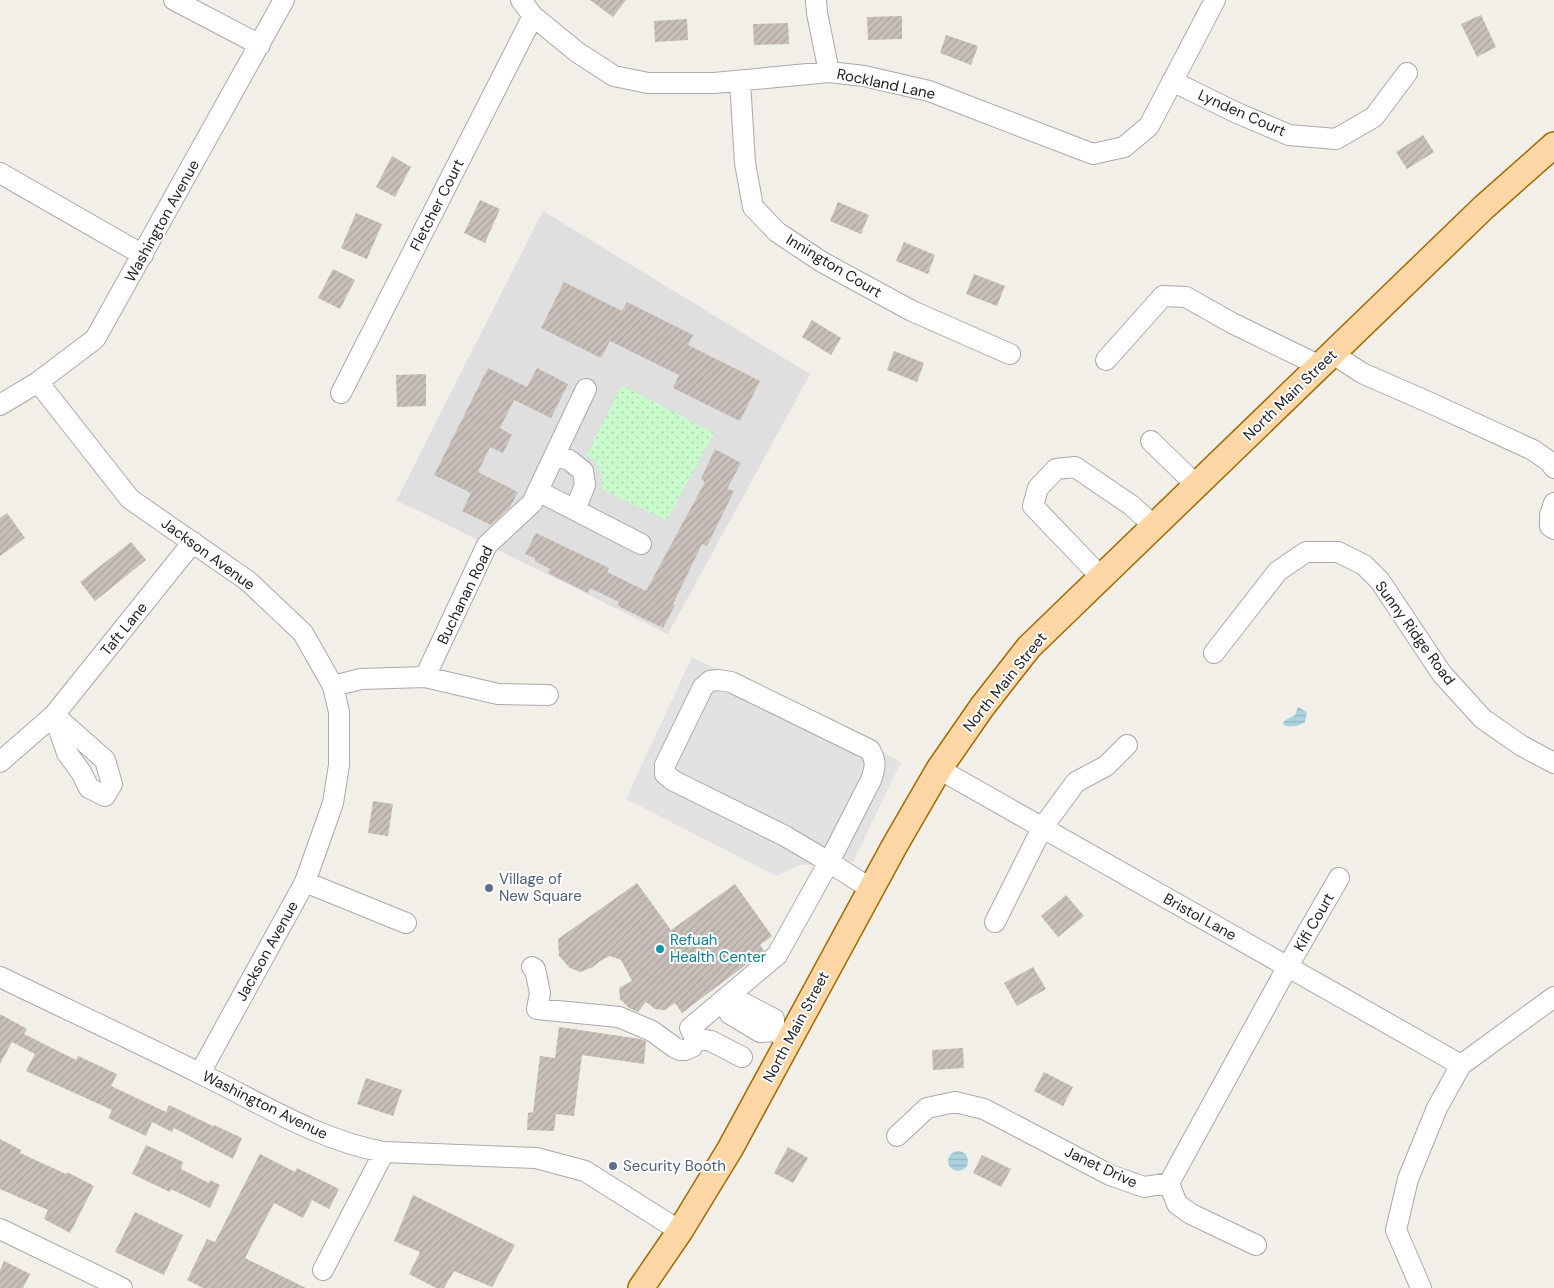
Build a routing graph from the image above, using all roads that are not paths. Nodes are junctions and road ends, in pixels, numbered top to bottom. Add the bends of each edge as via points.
1 (174, 0) edge
2 (284, 0) edge
3 (816, 0) edge
4 (1216, 0) edge
5 (527, 8) edge
6 (260, 46) junction
7 (829, 72) junction
8 (1407, 73) dead end
9 (740, 81) junction
10 (1172, 81) junction
11 (1554, 145) edge
12 (0, 174) edge
13 (143, 254) junction
14 (1010, 354) dead end
15 (1106, 360) dead end
16 (1327, 360) junction
17 (38, 382) junction
18 (586, 389) dead end
19 (341, 393) dead end
20 (0, 405) edge
21 (1151, 441) dead end
22 (555, 455) junction
23 (1554, 468) edge
24 (1196, 485) junction
25 (538, 491) junction
26 (1554, 503) edge
27 (575, 510) junction
28 (1154, 526) junction
29 (1554, 529) edge
30 (193, 542) junction
31 (640, 544) dead end
32 (1101, 577) junction
33 (1214, 653) dead end
34 (425, 677) junction
35 (333, 686) junction
36 (548, 695) dead end
37 (1127, 745) dead end
38 (0, 762) edge
39 (1554, 763) edge
40 (939, 769) junction
41 (1042, 828) junction
42 (829, 862) junction
43 (1339, 878) dead end
44 (305, 882) junction
45 (871, 889) junction
46 (995, 922) dead end
47 (406, 923) dead end
48 (1288, 966) junction
49 (532, 967) dead end
50 (0, 977) edge
51 (1554, 997) edge
52 (727, 1002) junction
53 (693, 1033) junction
54 (782, 1036) junction
55 (742, 1057) dead end
56 (1461, 1065) junction
57 (200, 1073) junction
58 (897, 1136) dead end
59 (384, 1152) junction
60 (1169, 1183) junction
61 (0, 1229) edge
62 (680, 1231) junction
63 (1256, 1245) dead end
64 (323, 1270) dead end
65 (122, 1288) edge
66 (641, 1288) edge
67 (1421, 1288) edge

1 - 6 street
2 - 6 street, Washington Avenue
3 - 7 street
4 - 10 street, Rockland Lane
5 - 9 street, Rockland Lane via 577,52 614,76 648,83
5 - 19 street, Fletcher Court
6 - 13 street, Washington Avenue
7 - 9 street, Rockland Lane
7 - 10 street, Rockland Lane via 864,76 929,91 1093,154 1124,147 1149,126
8 - 10 street, Lynden Court via 1374,117 1336,139 1289,135
9 - 14 street, Innington Court via 745,164 753,206 777,232 822,262 912,311
11 - 16 main road, North Main Street via 1483,208
12 - 13 street
13 - 17 street, Washington Avenue via 96,339
15 - 16 street via 1163,296 1186,297 1232,323
16 - 23 street via 1533,450
16 - 24 main road, North Main Street
17 - 20 street, Washington Avenue
17 - 30 street, Jackson Avenue via 130,499
18 - 22 street, Buchanan Road
21 - 24 street
22 - 25 street, Buchanan Road
22 - 27 street via 569,460 583,471 585,485
24 - 28 main road, North Main Street
25 - 27 street
25 - 34 street, Buchanan Road via 532,503 486,546
26 - 29 street via 1550,526
27 - 31 street
28 - 32 main road, North Main Street
28 - 32 street via 1131,505 1076,467 1056,469 1038,488 1033,506
30 - 35 street, Jackson Avenue via 248,581 303,633
30 - 38 street, Taft Lane via 54,715
32 - 40 main road, North Main Street via 1029,647
33 - 39 street, Sunny Ridge Road via 1278,570 1306,552 1338,552 1364,565 1380,581 1442,674 1483,719
34 - 35 street via 361,679
34 - 36 street via 498,694
35 - 44 street, Jackson Avenue via 339,712 339,765 333,803
37 - 41 street via 1106,766 1076,782
40 - 41 street, Bristol Lane
40 - 45 main road, North Main Street
41 - 46 street
41 - 48 street, Bristol Lane
42 - 42 street via 665,774 664,765 703,687 710,681 731,682 870,750 876,759 871,780
42 - 45 street
42 - 52 street via 777,955
43 - 48 street, Kifi Court
44 - 47 street
44 - 57 street, Jackson Avenue
45 - 54 main road, North Main Street
48 - 56 street, Bristol Lane
48 - 60 street
49 - 53 street via 540,993 537,1009 619,1017 652,1031 680,1050 692,1047
50 - 57 street, Washington Avenue
51 - 56 street
52 - 53 street
52 - 54 street via 741,1002 774,1020
53 - 55 street
54 - 62 main road, North Main Street via 730,1149
56 - 67 street via 1437,1108 1408,1179 1396,1230
57 - 59 street, Washington Avenue via 311,1130 360,1148
58 - 60 street, Janet Drive via 927,1108 955,1102 984,1109 1110,1175 1144,1187
59 - 62 street, Washington Avenue via 536,1158 585,1171
59 - 64 street
60 - 63 street via 1177,1204
61 - 65 street
62 - 66 main road, North Main Street

